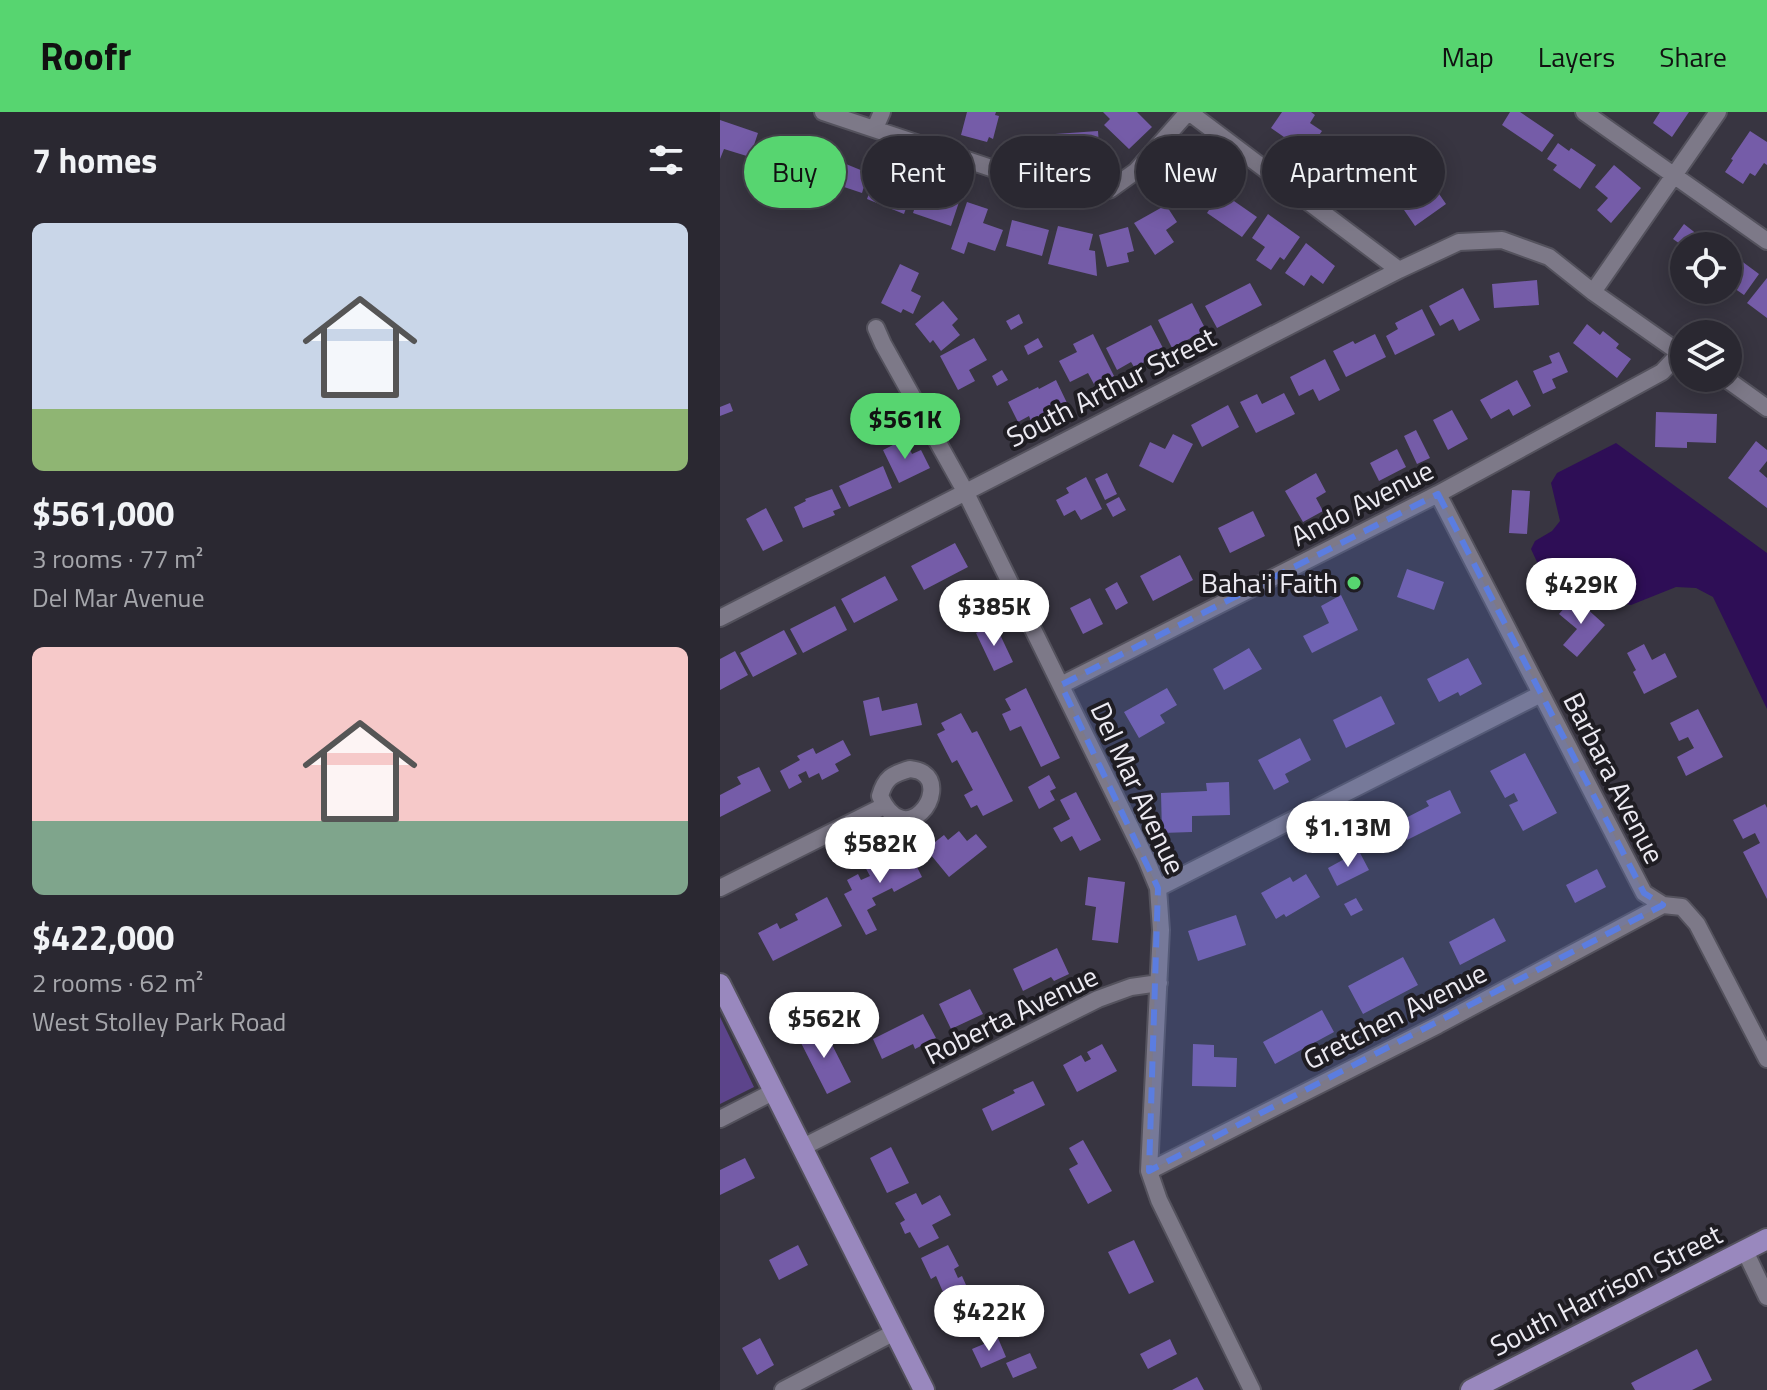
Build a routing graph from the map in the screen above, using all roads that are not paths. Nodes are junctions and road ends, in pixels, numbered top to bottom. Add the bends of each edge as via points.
1 (823, 112) edge
2 (882, 112) edge
3 (1188, 112) edge
4 (1584, 112) edge
5 (1718, 112) edge
6 (875, 128) junction
7 (1674, 175) junction
8 (1767, 241) edge
9 (1399, 270) junction
10 (1593, 292) junction
11 (876, 328) dead end
12 (1670, 347) edge
13 (1670, 365) edge
14 (1742, 390) edge
15 (1767, 408) edge
16 (965, 491) junction
17 (1438, 494) junction
18 (720, 618) edge
19 (1061, 685) junction
20 (1541, 694) junction
21 (884, 806) dead end
22 (720, 888) edge
23 (1158, 888) junction
24 (1663, 905) junction
25 (1159, 983) junction
26 (720, 984) edge
27 (1767, 1059) edge
28 (775, 1091) junction
29 (720, 1119) edge
30 (803, 1147) junction
31 (1149, 1171) junction
32 (1767, 1239) edge
33 (1745, 1251) junction
34 (1767, 1297) edge
35 (895, 1332) junction
36 (783, 1390) edge
37 (924, 1390) edge
38 (1252, 1390) edge
39 (1471, 1390) edge

1 - 6 street
2 - 6 street
3 - 6 street via 1136,171 1111,189 1086,196
3 - 9 street
4 - 7 street
5 - 7 street
7 - 8 street
7 - 10 street
9 - 10 street, South Arthur Street via 1459,242 1502,240 1549,257
9 - 16 street, South Arthur Street
10 - 12 street, South Arthur Street
11 - 16 street, Del Mar Avenue
13 - 17 street, Ando Avenue
14 - 15 street
16 - 18 street, South Arthur Street
16 - 19 street, Del Mar Avenue
17 - 19 street, Ando Avenue
17 - 20 street, Barbara Avenue
19 - 23 street, Del Mar Avenue
20 - 23 street
20 - 24 street, Barbara Avenue via 1644,893
21 - 22 street
23 - 25 street, Del Mar Avenue
24 - 27 street, Barbara Avenue via 1682,907 1697,924
24 - 31 street, Gretchen Avenue
25 - 30 street, Roberta Avenue via 1098,999
25 - 31 street, Del Mar Avenue
26 - 28 main road
28 - 29 street
28 - 30 main road
30 - 35 main road
31 - 38 street, Del Mar Avenue
32 - 33 main road, South Harrison Street
33 - 34 street
33 - 39 main road, South Harrison Street
35 - 36 street
35 - 37 main road

